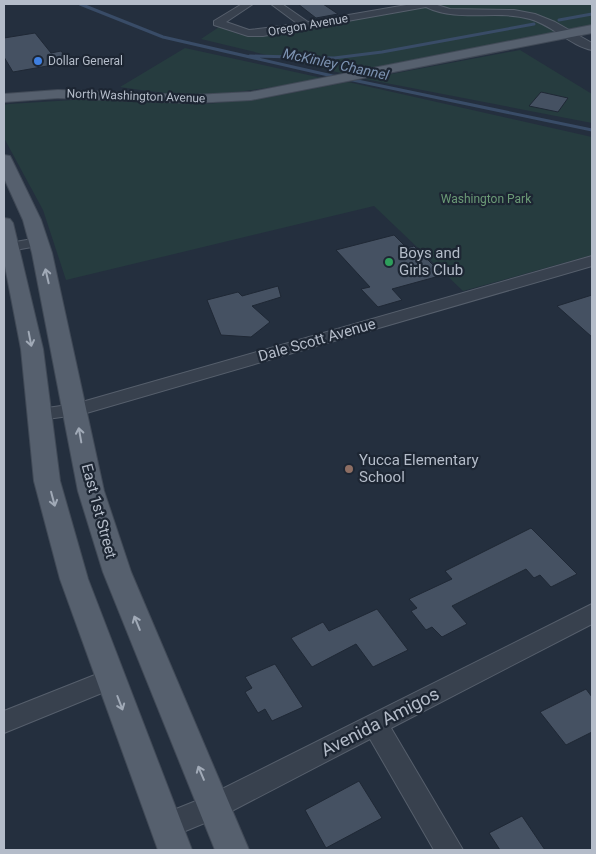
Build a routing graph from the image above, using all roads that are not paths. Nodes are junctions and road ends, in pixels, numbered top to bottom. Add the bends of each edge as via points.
1 (248, 4) edge
2 (276, 4) edge
3 (360, 4) edge
4 (427, 4) edge
5 (374, 14) junction
6 (306, 26) junction
7 (592, 29) edge
8 (569, 34) junction
9 (592, 47) edge
10 (4, 98) edge
11 (4, 160) edge
12 (6, 239) edge
13 (38, 242) junction
14 (592, 261) edge
15 (76, 410) junction
16 (40, 414) junction
17 (592, 612) edge
18 (110, 679) junction
19 (4, 722) edge
20 (375, 724) junction
21 (215, 806) junction
22 (166, 826) junction
23 (175, 850) edge
24 (232, 850) edge
25 (449, 850) edge

1 - 6 street, Oregon Avenue via 218,23 248,33
2 - 6 street
3 - 5 street
4 - 5 street, Oregon Avenue
4 - 8 street via 438,10 458,13 525,14
5 - 6 street, Oregon Avenue
7 - 8 main road, North Washington Avenue
8 - 9 street
8 - 10 main road, North Washington Avenue via 251,96 158,99 74,94
11 - 13 main road, East 1st Street via 32,220
12 - 13 street
12 -> 16 main road via 32,349
15 -> 13 main road, East 1st Street
14 - 15 street, Dale Scott Avenue
15 - 16 street, Dale Scott Avenue
21 -> 15 main road, East 1st Street via 117,572 91,491
16 -> 18 main road via 52,498 74,579
17 - 20 street, Avenida Amigos
18 - 19 street
18 -> 22 main road
20 - 21 street, Avenida Amigos
20 - 25 street
21 - 22 street, Avenida Amigos
21 - 24 main road, East 1st Street
22 - 23 main road

